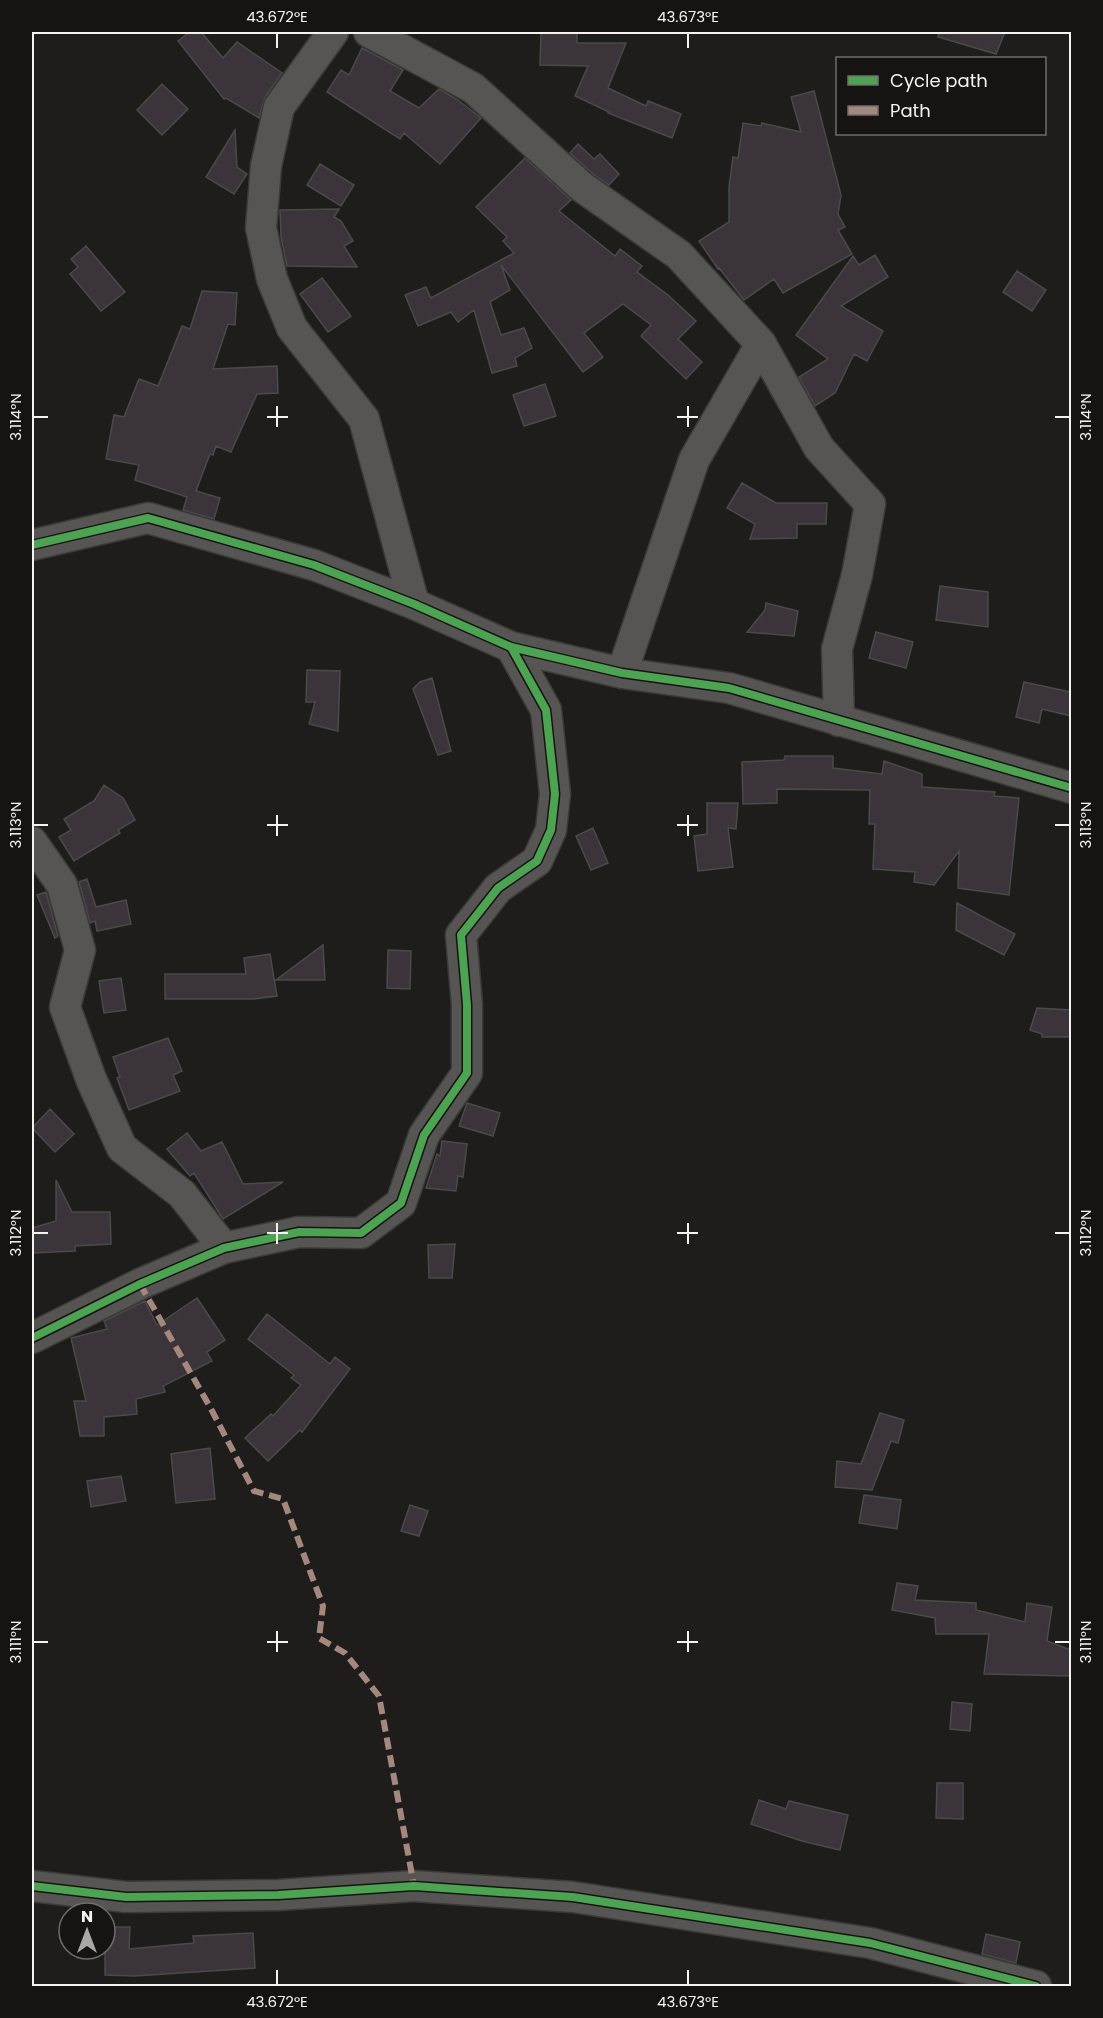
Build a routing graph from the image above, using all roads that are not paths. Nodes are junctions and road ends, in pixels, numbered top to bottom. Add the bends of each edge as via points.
1 (333, 32) edge
2 (369, 32) edge
3 (761, 344) junction
4 (32, 545) edge
5 (414, 604) junction
6 (512, 646) junction
7 (622, 673) junction
8 (839, 721) junction
9 (1071, 788) edge
10 (32, 842) edge
11 (224, 1248) junction
12 (32, 1338) edge
13 (32, 1886) edge
14 (1036, 1986) edge

1 - 5 street via 279,108 266,166 261,228 272,279 292,328 364,419
2 - 3 street via 473,88 582,187 679,255
3 - 7 street via 694,459
3 - 8 street via 819,448 870,504 857,575 837,649
4 - 5 street via 148,518 314,565
5 - 6 street
6 - 7 street
6 - 11 street via 546,710 555,794 551,830 537,861 498,888 460,935 467,1005 467,1073 424,1135 401,1203 361,1233 299,1232
7 - 8 street via 729,688
8 - 9 street
10 - 11 street via 62,885 80,950 65,1007 122,1148 182,1194
11 - 12 street via 140,1284
13 - 14 street via 126,1897 278,1895 414,1886 573,1897 870,1943

